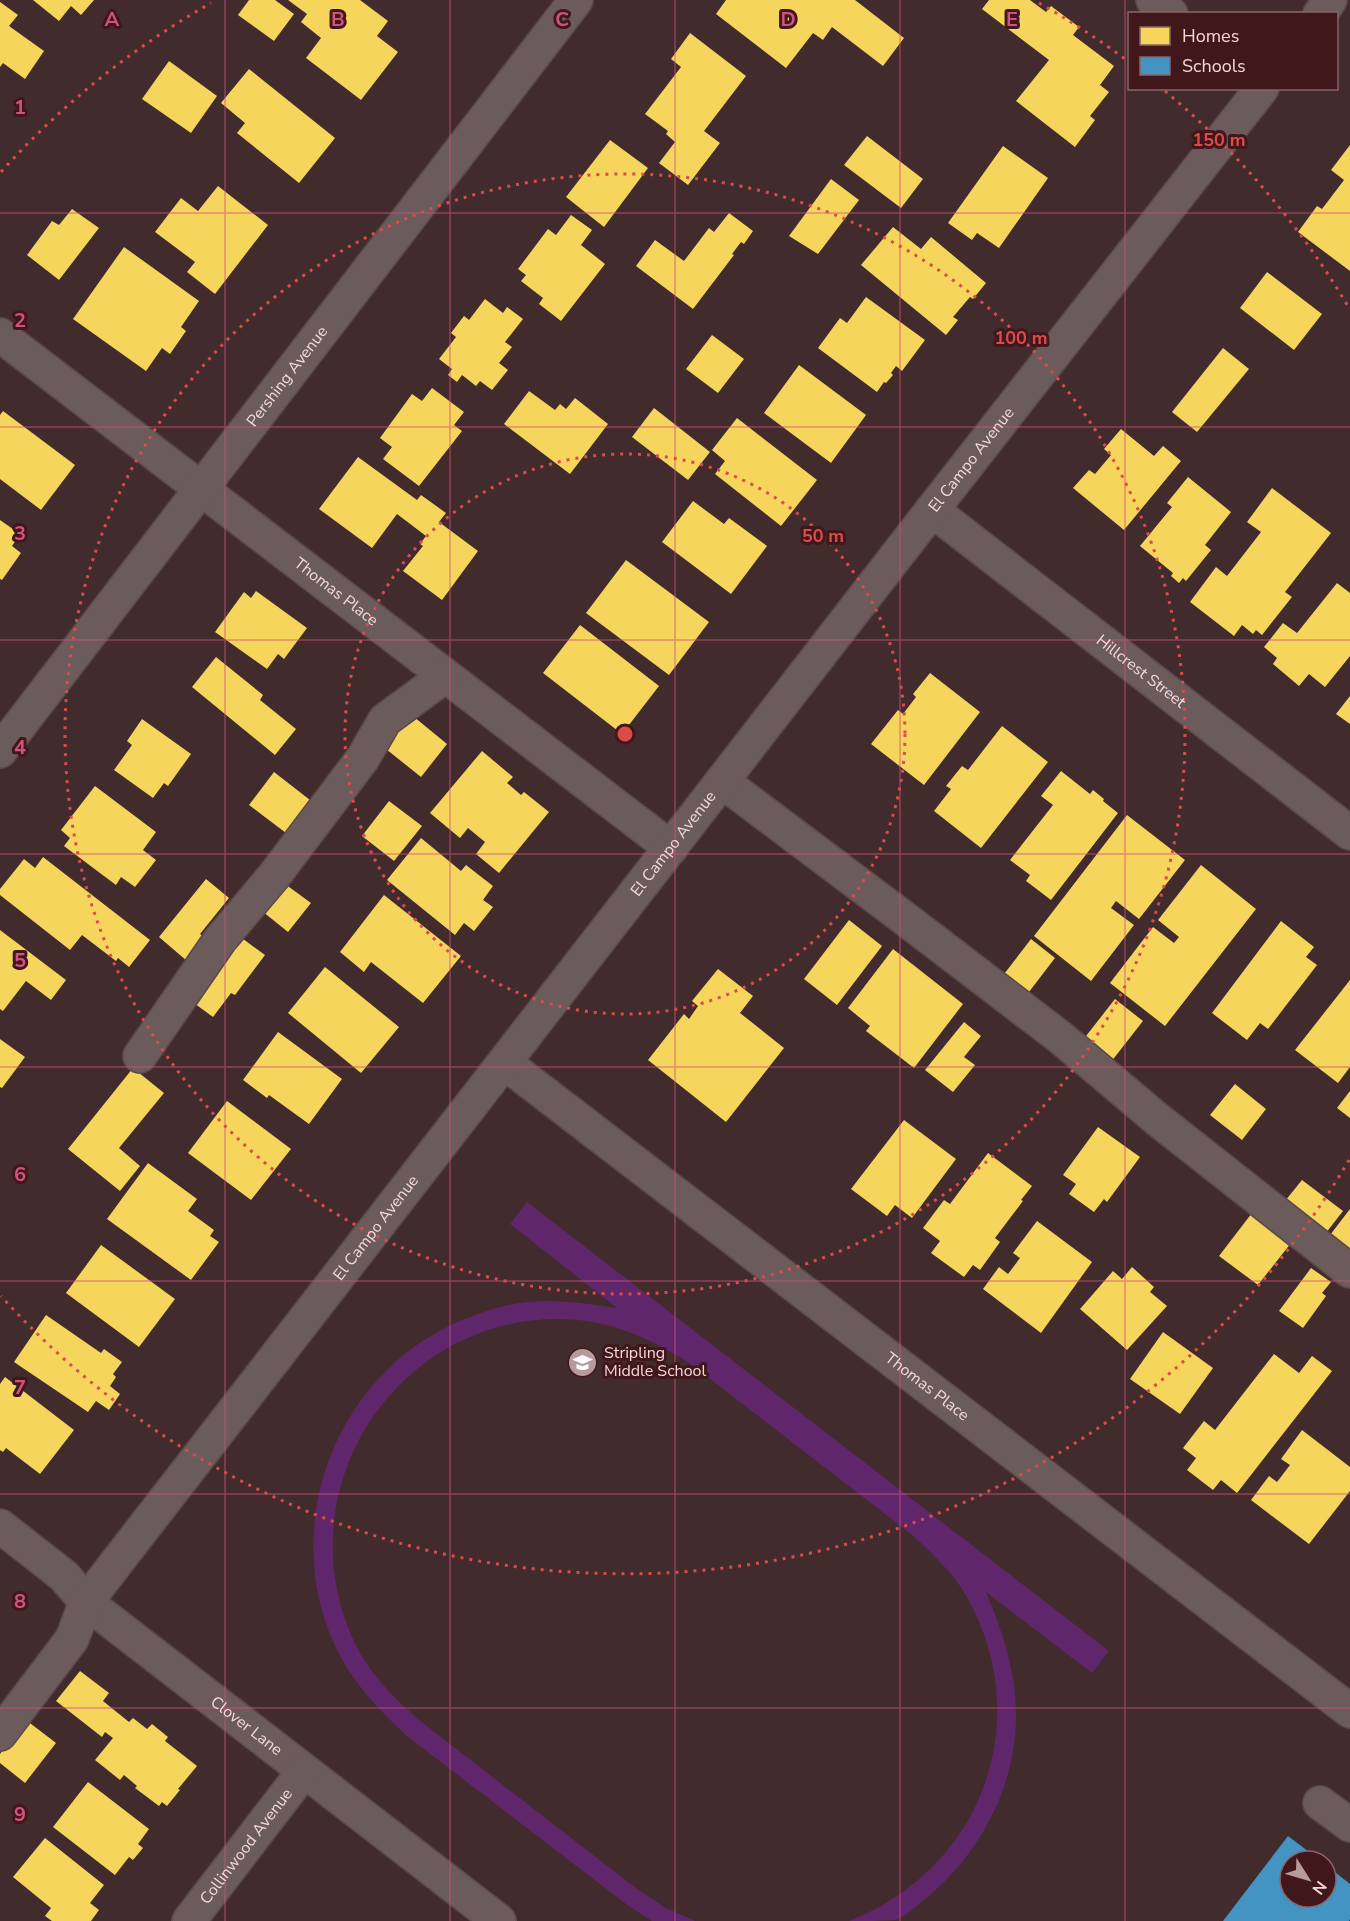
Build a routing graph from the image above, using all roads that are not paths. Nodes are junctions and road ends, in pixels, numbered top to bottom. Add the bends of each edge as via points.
1 (576, 0) edge
2 (1153, 0) edge
3 (1168, 12) edge
4 (1260, 90) edge
5 (0, 335) edge
6 (201, 489) junction
7 (932, 510) junction
8 (445, 676) junction
9 (0, 752) edge
10 (723, 782) junction
11 (1350, 832) edge
12 (671, 849) junction
13 (140, 1056) dead end
14 (505, 1064) junction
15 (1350, 1271) edge
16 (0, 1526) edge
17 (86, 1602) junction
18 (1350, 1711) edge
19 (0, 1734) edge
20 (304, 1771) junction
21 (1320, 1803) dead end
22 (1350, 1825) edge
23 (189, 1921) edge
24 (499, 1921) edge

1 - 6 street, Pershing Avenue
2 - 3 street
4 - 7 street, El Campo Avenue
5 - 6 street, Thomas Place
6 - 8 street, Thomas Place
6 - 9 street, Pershing Avenue
7 - 10 street, El Campo Avenue
7 - 11 street, Hillcrest Street
8 - 12 street, Thomas Place
8 - 13 street via 386,720 363,758 274,876 220,940
10 - 12 street, El Campo Avenue
10 - 15 street via 1061,1038
12 - 14 street, El Campo Avenue
14 - 17 street, El Campo Avenue
14 - 18 street, Thomas Place
16 - 17 street, Clover Lane via 64,1576
17 - 19 street, El Campo Avenue via 72,1639
17 - 20 street, Clover Lane
20 - 23 street, Collinwood Avenue
20 - 24 street, Clover Lane
21 - 22 street

